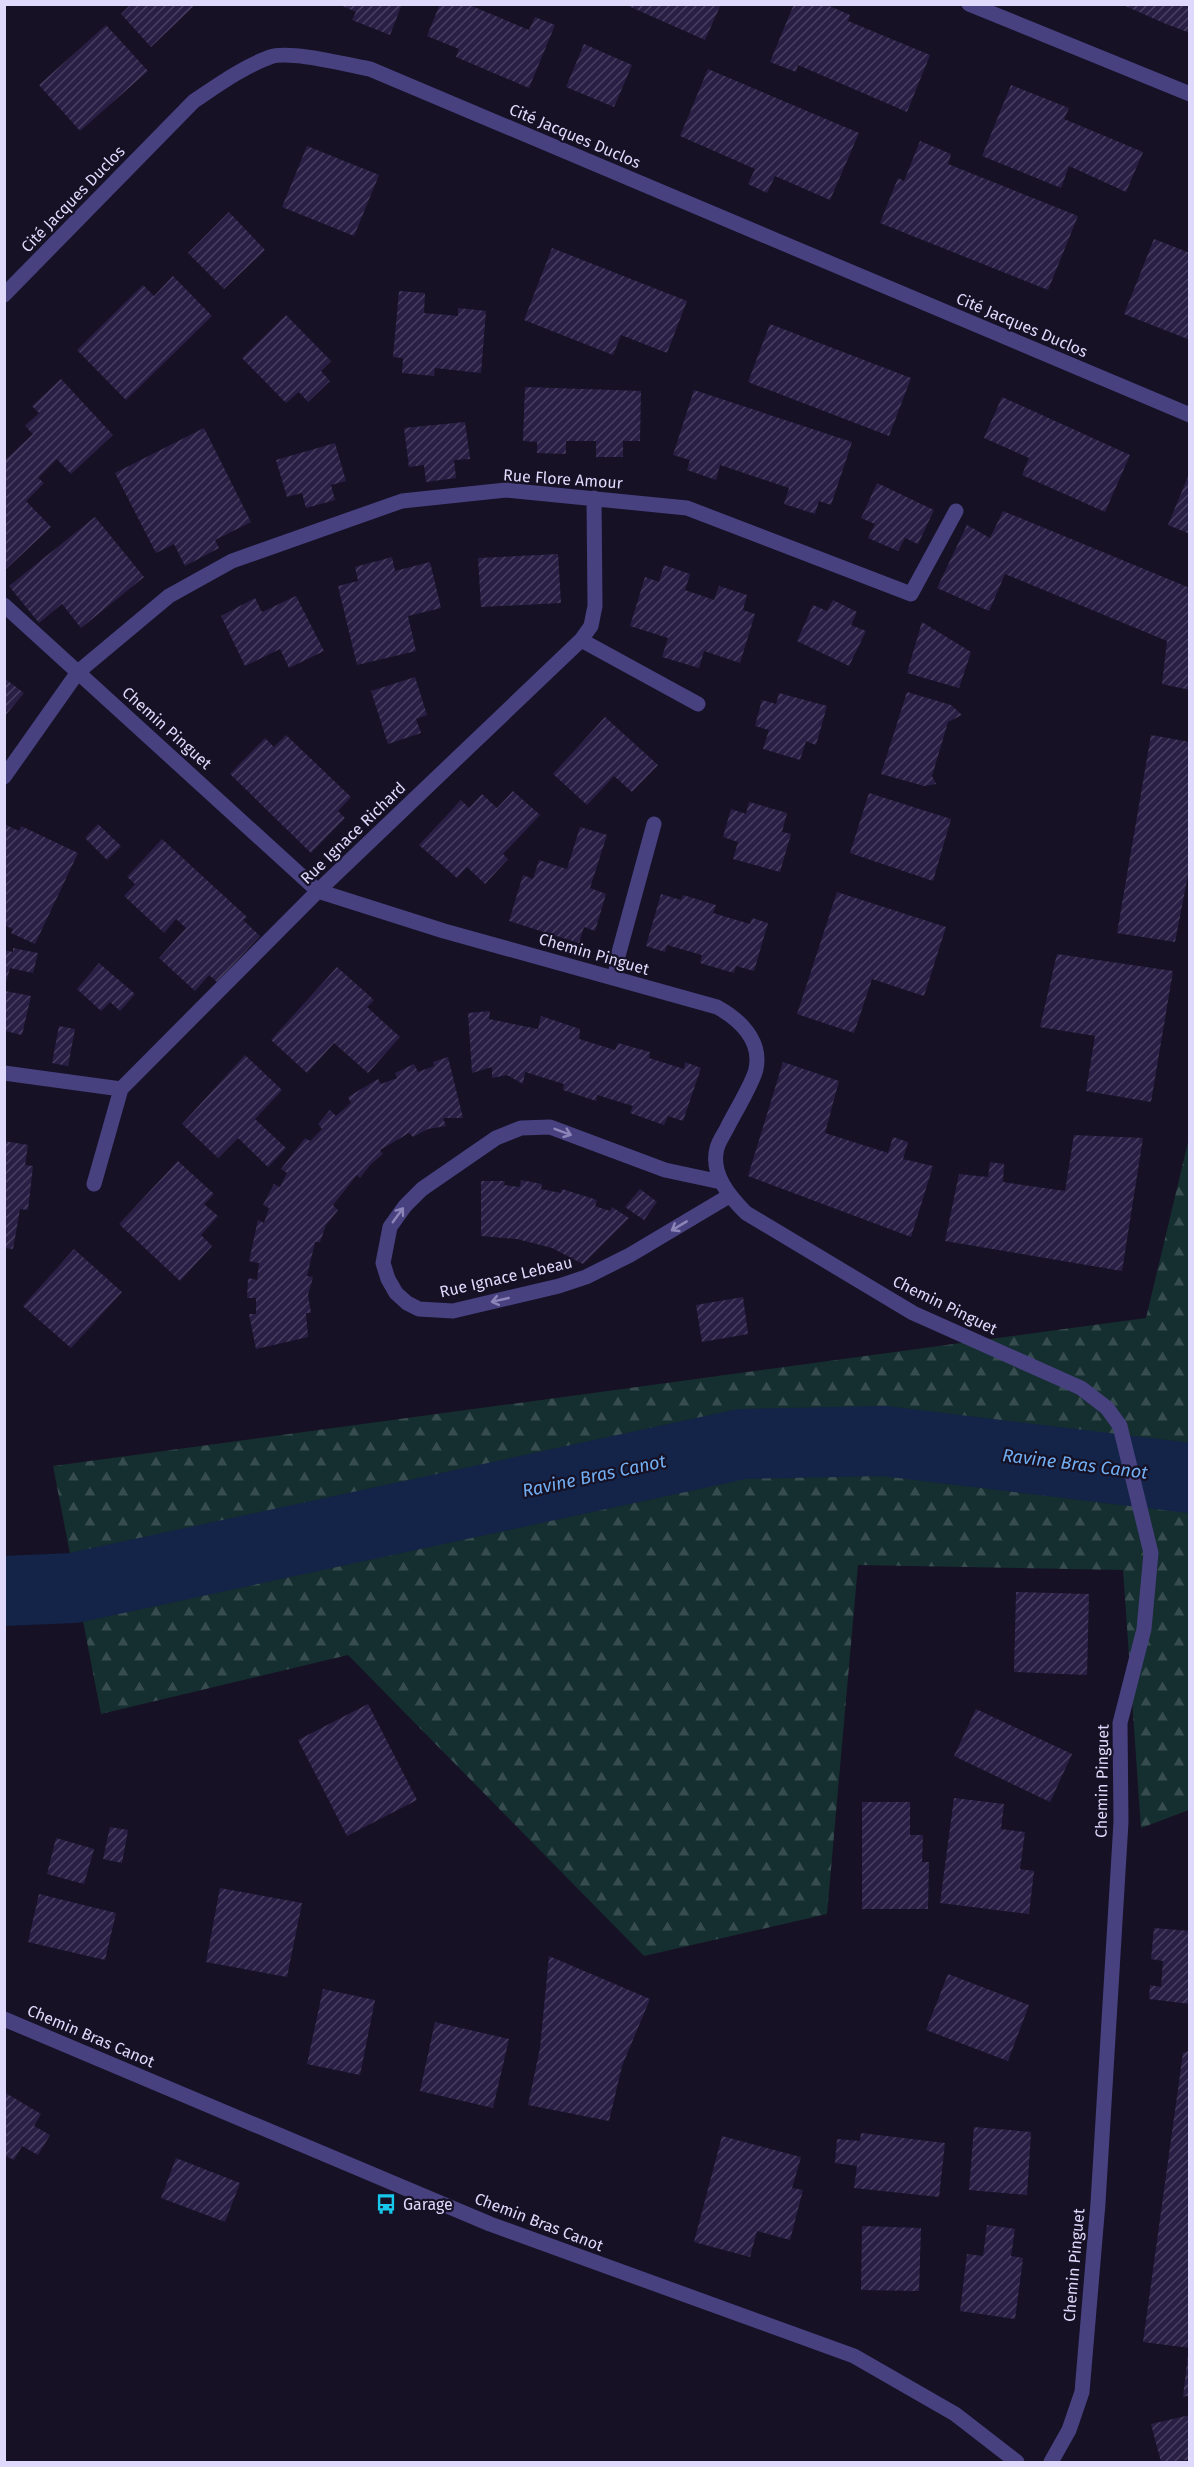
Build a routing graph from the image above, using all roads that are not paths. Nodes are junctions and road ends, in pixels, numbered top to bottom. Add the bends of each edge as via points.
1 (969, 4) edge
2 (1190, 94) edge
3 (4, 295) edge
4 (1190, 415) edge
5 (594, 498) junction
6 (956, 511) dead end
7 (4, 605) edge
8 (581, 640) junction
9 (78, 672) junction
10 (698, 704) dead end
11 (4, 777) edge
12 (654, 824) dead end
13 (318, 891) junction
14 (615, 978) junction
15 (4, 1073) edge
16 (121, 1089) junction
17 (721, 1182) junction
18 (94, 1184) dead end
19 (729, 1196) junction
20 (4, 2019) edge
21 (1017, 2463) edge
22 (1051, 2463) edge

1 - 2 street
3 - 4 street, Cité Jacques Duclos via 194,101 272,56 318,58 370,69
5 - 6 street, Rue Flore Amour via 687,508 911,594
5 - 8 street, Rue Ignace Richard via 595,606 591,626
5 - 9 street, Rue Flore Amour via 506,490 402,501 232,561 169,596
7 - 9 street, Chemin Pinguet
8 - 10 street
8 - 13 street, Rue Ignace Richard
9 - 11 street
9 - 13 street, Chemin Pinguet
12 - 14 street
13 - 14 street, Chemin Pinguet
13 - 16 street, Rue Ignace Richard
14 - 17 street, Chemin Pinguet via 717,1007 735,1017 747,1030 756,1069 717,1149
15 - 16 street
16 - 18 street, Rue Ignace Richard
17 - 19 street, Chemin Pinguet
19 -> 17 street, Rue Ignace Lebeau via 630,1256 586,1277 453,1311 419,1309 407,1303 392,1286 383,1263 390,1227 422,1189 496,1138 521,1128 550,1127 665,1170
19 - 22 street, Chemin Pinguet via 746,1213 913,1313 1081,1388 1107,1408 1119,1426 1150,1554 1144,1629 1120,1723 1121,1822 1098,2203 1082,2392 1069,2430
20 - 21 street, Chemin Bras Canot via 490,2224 854,2356 955,2414

